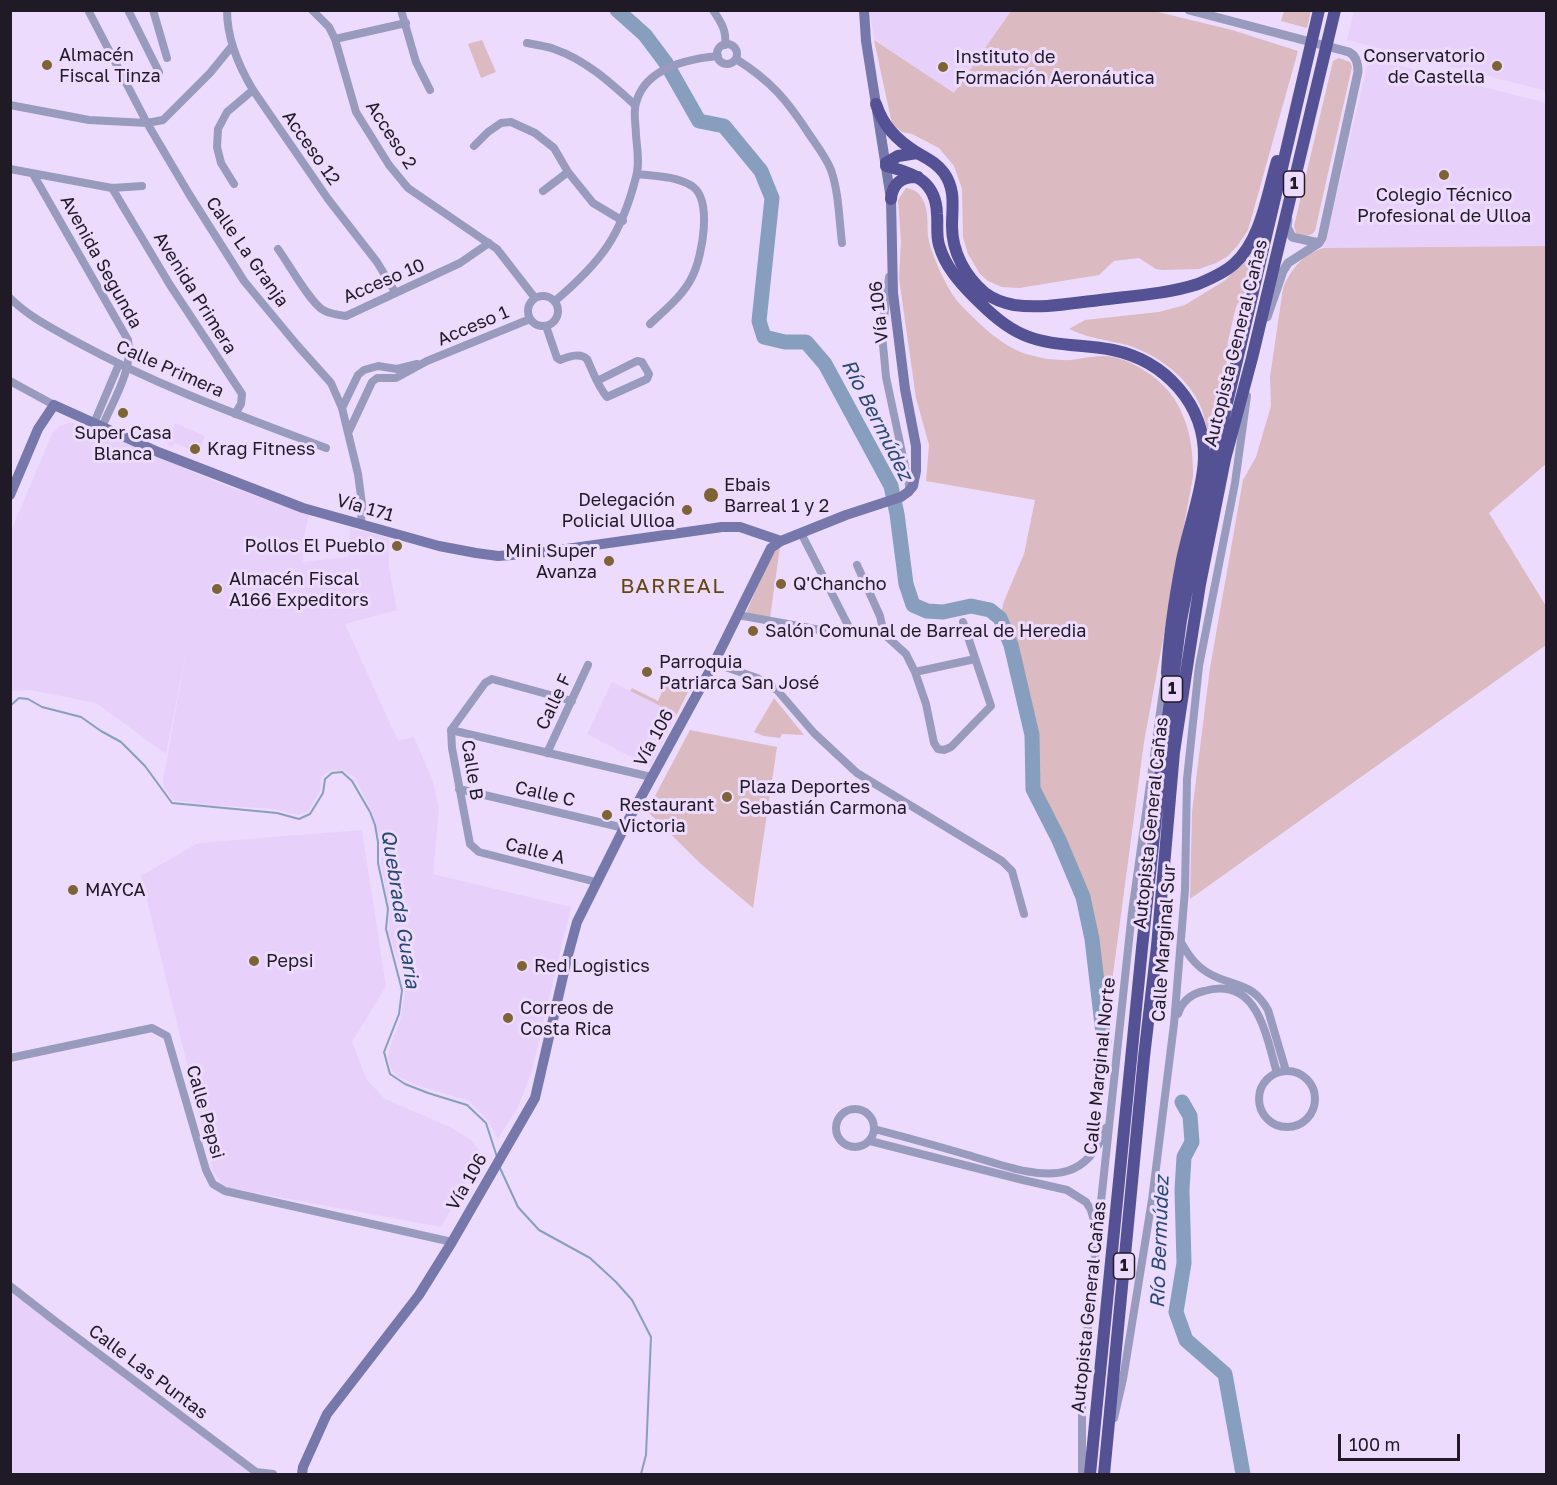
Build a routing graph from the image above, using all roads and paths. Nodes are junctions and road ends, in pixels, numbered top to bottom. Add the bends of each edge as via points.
1 (88, 10) edge
2 (128, 10) edge
3 (153, 10) edge
4 (227, 10) edge
5 (312, 10) edge
6 (401, 10) edge
7 (713, 10) edge
8 (864, 10) edge
9 (1189, 10) edge
10 (1319, 10) edge
11 (1335, 10) edge
12 (406, 23) junction
13 (335, 39) junction
14 (527, 43) dead end
15 (163, 44) junction
16 (725, 45) junction
17 (232, 46) junction
18 (150, 51) junction
19 (718, 56) junction
20 (1308, 56) junction
21 (167, 58) dead end
22 (736, 59) junction
23 (159, 72) dead end
24 (253, 90) junction
25 (429, 90) dead end
26 (876, 104) junction
27 (10, 105) edge
28 (635, 105) junction
29 (147, 123) junction
30 (474, 146) dead end
31 (917, 153) junction
32 (886, 165) junction
33 (10, 169) edge
34 (568, 172) junction
35 (33, 174) junction
36 (637, 174) junction
37 (919, 177) junction
38 (234, 184) dead end
39 (142, 186) dead end
40 (112, 188) junction
41 (543, 191) dead end
42 (1292, 192) junction
43 (891, 199) junction
44 (623, 221) junction
45 (489, 243) junction
46 (842, 243) dead end
47 (1319, 243) junction
48 (279, 249) dead end
49 (891, 267) junction
50 (394, 292) junction
51 (536, 298) junction
52 (11, 299) edge
53 (555, 301) junction
54 (530, 319) junction
55 (650, 324) dead end
56 (546, 326) junction
57 (1252, 358) junction
58 (427, 361) junction
59 (123, 366) junction
60 (10, 381) edge
61 (597, 381) junction
62 (54, 405) junction
63 (342, 408) junction
64 (235, 414) junction
65 (98, 425) junction
66 (349, 431) junction
67 (326, 448) dead end
68 (910, 490) junction
69 (10, 495) edge
70 (361, 523) junction
71 (801, 533) junction
72 (780, 541) junction
73 (857, 565) dead end
74 (738, 615) junction
75 (963, 622) dead end
76 (852, 633) junction
77 (884, 634) junction
78 (975, 658) junction
79 (1167, 662) junction
80 (714, 663) junction
81 (588, 664) dead end
82 (915, 672) junction
83 (572, 701) junction
84 (451, 730) junction
85 (547, 753) junction
86 (1162, 761) junction
87 (651, 777) junction
88 (459, 789) junction
89 (624, 828) junction
90 (470, 844) joint
91 (596, 882) junction
92 (1024, 914) dead end
93 (1182, 943) junction
94 (1174, 1024) junction
95 (10, 1058) edge
96 (1281, 1072) junction
97 (1110, 1118) junction
98 (874, 1129) junction
99 (870, 1141) junction
100 (1098, 1233) junction
101 (452, 1242) junction
102 (10, 1286) edge
103 (1106, 1457) junction
104 (273, 1474) edge
105 (302, 1474) edge
106 (1082, 1474) edge
107 (1090, 1474) edge
108 (1104, 1474) edge

1 - 29 street, Calle La Granja
2 - 18 street
3 - 15 street
4 - 17 street, Acceso 12
5 - 13 street, Acceso 2
6 - 12 street
7 - 16 street via 723,26
8 - 26 main road, Vía 106
9 - 47 street via 1349,52 1357,60 1358,72
10 - 20 highway, Autopista General Cañas / 1
11 - 42 highway, Autopista General Cañas / 1
12 - 13 street
12 - 25 street via 416,62
13 - 45 street, Acceso 2 via 356,112 388,165 408,188
14 - 28 street via 579,60
15 - 18 street
15 - 21 street
16 - 19 street
16 - 22 street via 735,48
17 - 24 street, Acceso 12
17 - 29 street via 163,120
18 - 23 street
19 - 22 street via 726,64
19 - 28 street via 678,63 657,73 643,87
20 - 31 highway via 1249,246 1221,273 1182,288 1041,306 1013,305 990,297 958,258 952,234 953,195 946,176 931,160
20 - 86 highway, Autopista General Cañas / 1 via 1206,493 1181,620
22 - 46 street via 757,72 785,99 823,153 835,185
24 - 38 street via 227,112 218,129 221,163
24 - 50 street, Acceso 12 via 321,190 377,262
26 - 31 highway via 890,131
26 - 32 main road, Vía 106
27 - 29 street via 89,120
28 - 36 street
29 - 63 street, Calle La Granja via 244,280 331,383
30 - 34 street via 501,123 511,122 535,133 554,148
31 - 32 highway via 898,156
32 - 37 highway
32 - 43 main road, Vía 106
33 - 35 street
34 - 41 street
34 - 44 street via 593,203
35 - 40 street
35 - 59 street, Avenida Segunda via 124,330 130,351
36 - 44 street
36 - 55 street via 675,179 694,187 705,218 693,275
37 - 43 highway via 907,177 897,183
37 - 79 highway via 934,194 938,243 945,260 969,292 996,318 1035,339 1104,348 1149,362 1167,375 1191,404 1204,460 1176,593
39 - 40 street
40 - 64 street, Avenida Primera via 242,394
42 - 47 street via 1287,227 1290,234
42 - 57 highway, Autopista General Cañas / 1
43 - 49 main road, Vía 106
44 - 53 street via 585,276
45 - 50 street, Acceso 10 via 431,278
45 - 51 street, Acceso 2
47 - 57 street via 1293,258 1283,271
48 - 50 street, Acceso 10 via 313,301 332,314 346,316
49 - 68 main road, Vía 106 via 905,389 916,446 916,471
49 - 68 street via 884,308 886,377
51 - 53 street via 546,296
51 - 54 street via 529,305
52 - 59 street, Calle Primera via 31,316
53 - 56 street via 557,316
54 - 56 street via 536,325
54 - 58 street, Acceso 1
56 - 61 street via 557,358 585,356
57 - 93 street, Calle Marginal Sur via 1192,718
57 - 103 highway, Autopista General Cañas / 1 via 1225,459 1204,561 1174,752
58 - 63 street, Acceso 1 via 397,369 378,366 364,370
58 - 66 street, Acceso 1 via 396,378 377,378 372,382
59 - 64 street, Calle Primera
59 - 65 street
60 - 62 street
61 - 61 street via 637,361 642,362 648,374 647,379 608,397
62 - 65 main road, Vía 171
62 - 69 main road via 38,429
63 - 66 street, Calle La Granja
64 - 67 street, Calle Primera
65 - 70 main road, Vía 171 via 303,508
66 - 70 street, Calle La Granja via 362,504
68 - 71 main road via 901,497
70 - 72 main road, Vía 171 via 440,546 498,556 538,554 722,527 740,527
71 - 72 main road
71 - 76 street
72 - 74 main road, Vía 106 via 771,548
73 - 77 street
74 - 76 street
74 - 80 main road, Vía 106
75 - 78 street
76 - 77 street
77 - 82 street via 906,654
78 - 82 street
78 - 82 street via 991,706 944,750 934,743
79 - 86 highway
79 - 97 street, Calle Marginal Norte via 1132,912
80 - 87 main road, Vía 106
80 - 92 street via 757,678 777,690 814,733 857,773 1002,861 1012,871
81 - 83 street, Calle F
83 - 84 street, Calle B via 492,679 485,682
83 - 85 street, Calle F
84 - 85 street
84 - 88 street, Calle B
85 - 87 street
86 - 107 highway, Autopista General Cañas / 1
87 - 89 main road, Vía 106
88 - 89 street, Calle C
88 - 90 street, Calle B
89 - 91 main road, Vía 106
90 - 91 street, Calle A via 479,852
91 - 101 main road, Vía 106 via 569,950 536,1098
93 - 94 street, Calle Marginal Sur
93 - 96 street via 1198,966 1211,975 1247,987 1263,1002
94 - 96 street via 1190,996 1218,988 1231,990 1243,996 1260,1015
94 - 103 street, Calle Marginal Sur via 1152,1200
95 - 101 street, Calle Pepsi via 152,1028 160,1031 167,1036 213,1184 225,1191
96 - 96 street via 1264,1084 1259,1101 1266,1117 1280,1127 1298,1126 1311,1114 1316,1097 1309,1081 1294,1071
97 - 98 street via 1097,1148 1087,1160 1069,1171 1048,1174
97 - 100 street, Calle Marginal Norte
98 - 99 street
98 - 99 street via 870,1117 855,1109 843,1112 836,1122 836,1134 843,1144 854,1148
99 - 100 street via 1067,1190 1086,1202
100 - 106 street, Calle Marginal Norte via 1083,1379
101 - 105 main road, Vía 106 via 419,1295 327,1414
102 - 104 street, Calle Las Puntas via 256,1472
103 - 108 highway, Autopista General Cañas / 1

